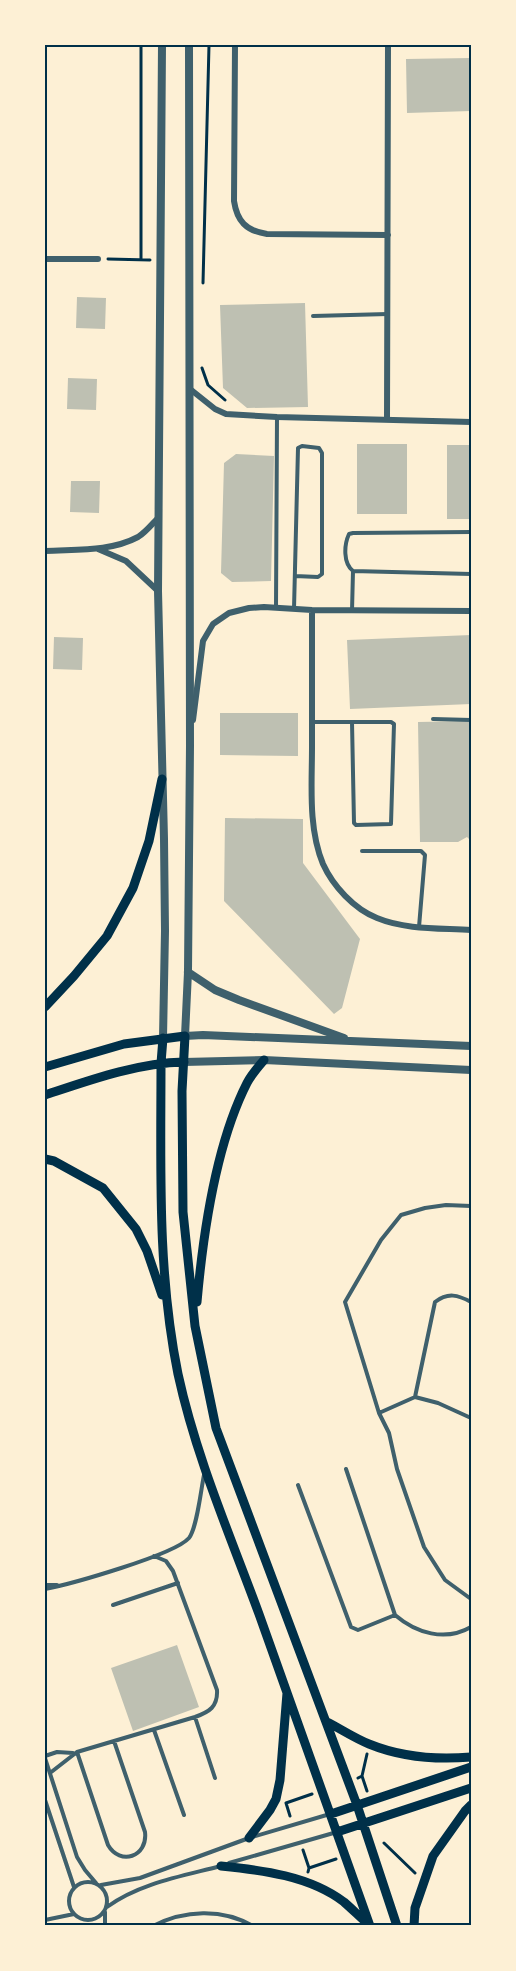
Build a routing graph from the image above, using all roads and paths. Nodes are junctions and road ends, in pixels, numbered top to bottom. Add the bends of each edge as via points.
1 (141, 45) edge
2 (162, 45) edge
3 (189, 45) edge
4 (209, 45) edge
5 (235, 45) edge
6 (388, 45) edge
7 (388, 235) junction
8 (45, 259) edge
9 (98, 259) joint
10 (141, 260) junction
11 (161, 261) junction
12 (203, 286) dead end
13 (388, 314) junction
14 (313, 316) dead end
15 (202, 366) dead end
16 (190, 389) junction
17 (238, 415) junction
18 (277, 417) junction
19 (387, 419) junction
20 (471, 422) edge
21 (159, 517) junction
22 (471, 532) edge
23 (98, 549) junction
24 (45, 551) edge
25 (353, 571) junction
26 (471, 574) edge
27 (295, 576) junction
28 (158, 591) junction
29 (276, 608) junction
30 (294, 609) junction
31 (312, 610) junction
32 (352, 611) junction
33 (471, 611) edge
34 (433, 719) dead end
35 (471, 720) edge
36 (312, 722) junction
37 (352, 722) junction
38 (190, 745) junction
39 (162, 779) junction
40 (362, 851) dead end
41 (419, 927) junction
42 (471, 930) edge
43 (188, 972) junction
44 (45, 1007) edge
45 (185, 1036) junction
46 (163, 1038) junction
47 (351, 1040) junction
48 (471, 1046) edge
49 (264, 1060) junction
50 (184, 1062) junction
51 (161, 1063) junction
52 (45, 1067) edge
53 (471, 1070) edge
54 (45, 1095) edge
55 (45, 1159) edge
56 (471, 1206) edge
57 (471, 1302) edge
58 (167, 1308) junction
59 (195, 1326) junction
60 (415, 1397) junction
61 (379, 1413) junction
62 (471, 1418) edge
63 (205, 1468) junction
64 (346, 1469) dead end
65 (298, 1485) dead end
66 (154, 1556) junction
67 (178, 1584) junction
68 (45, 1587) edge
69 (471, 1599) edge
70 (113, 1605) dead end
71 (395, 1615) junction
72 (471, 1627) edge
73 (287, 1690) junction
74 (195, 1717) junction
75 (327, 1722) junction
76 (154, 1730) junction
77 (114, 1741) junction
78 (369, 1744) junction
79 (75, 1753) junction
80 (45, 1757) edge
81 (471, 1757) edge
82 (471, 1767) edge
83 (50, 1773) junction
84 (362, 1776) dead end
85 (215, 1778) dead end
86 (471, 1788) edge
87 (45, 1800) edge
88 (357, 1805) junction
89 (471, 1805) edge
90 (331, 1814) junction
91 (184, 1815) dead end
92 (364, 1823) junction
93 (337, 1832) junction
94 (249, 1838) junction
95 (384, 1843) dead end
96 (221, 1866) junction
97 (424, 1882) junction
98 (98, 1884) junction
99 (74, 1887) junction
100 (107, 1907) junction
101 (105, 1912) junction
102 (74, 1914) junction
103 (45, 1920) edge
104 (84, 1920) junction
105 (87, 1926) edge
106 (105, 1926) edge
107 (153, 1926) edge
108 (253, 1926) edge
109 (370, 1926) edge
110 (398, 1926) edge
111 (414, 1926) edge

1 - 10 path
2 - 11 street
3 - 16 street
4 - 12 path
5 - 7 street via 234,201 243,225 267,234
6 - 7 street
7 - 13 street
8 - 9 street
9 - 10 path
10 - 11 path
11 - 21 street
13 - 14 lane
13 - 19 street
15 - 17 path via 208,385 236,407
16 - 17 street via 215,409
16 - 38 street
17 - 18 street
18 - 19 street
18 - 29 lane
19 - 20 street
21 - 23 street via 138,537
21 - 28 street
22 - 25 lane via 353,532 347,538 346,562
23 - 24 street
23 - 28 street via 126,561
25 - 26 lane
25 - 32 lane
27 - 27 lane via 298,448 320,448 322,574
27 - 30 lane
28 - 39 street
29 - 30 street
29 - 38 street via 229,613 213,624 204,641
30 - 31 street
31 - 32 street
31 - 36 street
32 - 33 street
34 - 35 lane
36 - 37 lane
36 - 41 street via 312,803 323,864 337,887 375,917
37 - 37 lane via 394,724 391,824 356,825 353,821
38 - 43 street
39 - 44 main road via 149,841 133,888 107,936
39 - 46 street
40 - 41 lane via 423,852
41 - 42 street
43 - 45 street
43 - 47 street via 215,990
45 - 46 main road
45 - 47 street
45 - 50 main road
46 - 51 main road
46 - 52 main road via 124,1044
47 - 48 street
49 - 50 street
49 - 53 street
49 - 59 main road via 248,1081 221,1155 202,1245
50 - 51 main road
50 - 59 main road via 183,1212
51 - 54 main road
51 - 58 main road via 161,1233
55 - 58 main road via 103,1188 136,1228
56 - 61 lane via 446,1205 401,1215 381,1240 345,1302
57 - 60 lane via 456,1295 435,1302
58 - 63 main road via 179,1375
59 - 75 main road via 216,1428
60 - 61 lane
60 - 62 lane
61 - 69 lane via 424,1547 445,1580
63 - 66 lane via 193,1531 182,1544
63 - 73 main road
64 - 71 lane
65 - 71 lane via 351,1627 358,1630
66 - 67 lane via 169,1565
66 - 68 lane via 67,1585
67 - 70 lane
67 - 74 lane via 217,1690 214,1707
71 - 72 lane via 422,1632 442,1635
73 - 90 main road
73 - 94 main road via 276,1799
74 - 76 lane
74 - 85 lane
75 - 78 main road
75 - 88 main road
76 - 77 lane
76 - 91 lane
77 - 79 lane
77 - 79 lane via 145,1832 145,1844 132,1856 115,1854 108,1845
78 - 81 main road via 408,1756
78 - 84 path
79 - 80 lane via 57,1752
79 - 83 lane
80 - 83 lane
82 - 88 main road
83 - 98 lane via 77,1857
86 - 92 main road
87 - 99 lane
88 - 90 main road
88 - 92 main road
89 - 97 main road via 433,1856
90 - 93 main road
90 - 94 lane
92 - 93 main road
92 - 110 main road
93 - 96 lane
93 - 109 main road
94 - 98 lane via 140,1878
95 - 97 path
96 - 100 lane via 139,1889
96 - 109 main road via 260,1870 318,1888 343,1901
97 - 111 main road via 415,1908
98 - 99 lane via 85,1881
98 - 100 lane via 107,1895
99 - 102 lane via 69,1903
100 - 101 lane
101 - 104 lane via 96,1919
101 - 106 lane
102 - 103 lane
102 - 104 lane
104 - 105 lane
107 - 108 lane via 186,1913 205,1912

